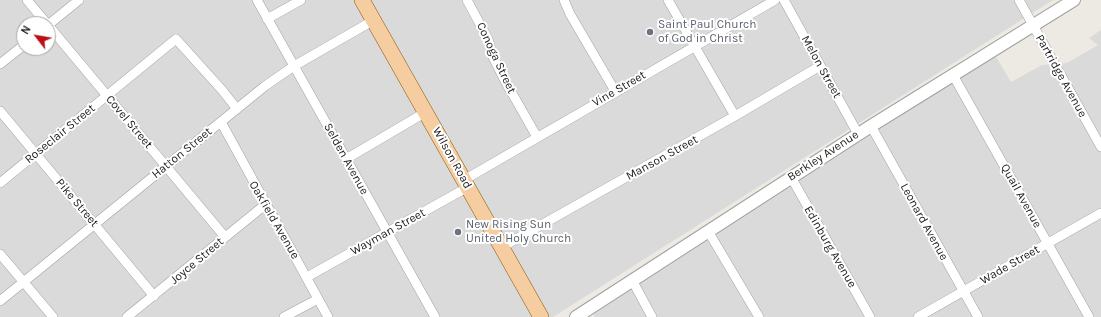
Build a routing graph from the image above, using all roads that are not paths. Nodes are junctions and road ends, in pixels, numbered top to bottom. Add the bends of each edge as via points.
1 (27, 0) edge
2 (79, 0) edge
3 (257, 0) edge
4 (301, 0) edge
5 (362, 0) edge
6 (467, 0) edge
7 (564, 0) edge
8 (668, 0) edge
9 (775, 0) edge
10 (784, 0) edge
11 (1019, 0) edge
12 (1074, 0) edge
13 (40, 16) edge
14 (56, 19) edge
15 (267, 19) junction
16 (374, 20) junction
17 (1033, 25) junction
18 (56, 34) edge
19 (695, 46) junction
20 (16, 51) edge
21 (0, 64) edge
22 (294, 66) junction
23 (820, 66) junction
24 (954, 75) junction
25 (615, 91) junction
26 (107, 95) junction
27 (237, 109) junction
28 (0, 111) edge
29 (426, 112) junction
30 (735, 116) junction
31 (221, 122) junction
32 (870, 126) junction
33 (858, 134) junction
34 (537, 137) junction
35 (1101, 147) edge
36 (35, 154) junction
37 (346, 159) junction
38 (166, 166) junction
39 (790, 177) junction
40 (0, 182) edge
41 (466, 184) junction
42 (266, 204) junction
43 (1101, 213) edge
44 (94, 224) junction
45 (708, 231) junction
46 (387, 232) junction
47 (225, 237) junction
48 (1048, 243) junction
49 (502, 247) junction
50 (0, 254) edge
51 (307, 277) junction
52 (632, 280) junction
53 (23, 282) junction
54 (963, 292) junction
55 (154, 296) junction
56 (318, 299) junction
57 (0, 301) edge
58 (53, 317) edge
59 (127, 317) edge
60 (284, 317) edge
61 (328, 317) edge
62 (435, 317) edge
63 (541, 317) edge
64 (576, 317) edge
65 (652, 317) edge
66 (759, 317) edge
67 (870, 317) edge
68 (918, 317) edge
69 (978, 317) edge
70 (1088, 317) edge

1 - 13 street, Covel Street
2 - 14 street
3 - 15 street, Selden Avenue
4 - 15 street
5 - 16 main road, Wilson Road
6 - 34 street, Conoga Street via 488,38 493,57 504,79
7 - 25 street
8 - 19 street
9 - 19 street, Vine Street
10 - 23 street, Melon Street
11 - 17 street, Partridge Avenue
12 - 17 street, Berkley Avenue
15 - 22 street, Selden Avenue
16 - 22 street, Hatton Street
16 - 29 main road, Wilson Road
17 - 24 street, Berkley Avenue
17 - 35 street, Partridge Avenue
18 - 26 street, Covel Street
19 - 25 street, Vine Street
19 - 30 street
20 - 21 street
22 - 27 street, Hatton Street
22 - 37 street, Selden Avenue
23 - 30 street, Manson Street
23 - 33 street, Melon Street
24 - 32 street, Berkley Avenue
24 - 48 street, Quail Avenue
25 - 34 street, Vine Street
26 - 27 street, Roseclair Street via 176,39
26 - 36 street, Roseclair Street
26 - 38 street, Covel Street
27 - 31 street, Hatton Street
28 - 36 street, Pike Street
29 - 37 street
29 - 41 main road, Wilson Road
30 - 49 street, Manson Street
31 - 38 street, Hatton Street
31 - 42 street, Oakfield Avenue
32 - 33 street, Berkley Avenue
32 - 54 street, Leonard Avenue
33 - 39 street, Berkley Avenue
34 - 41 street, Vine Street
36 - 40 street, Roseclair Street
36 - 44 street, Pike Street
37 - 46 street, Selden Avenue
38 - 44 street, Hatton Street
38 - 47 street, Covel Street
39 - 45 street, Berkley Avenue
39 - 67 street, Edinburg Avenue
41 - 46 street, Wayman Street
41 - 49 main road, Wilson Road
42 - 47 street, Joyce Street
42 - 51 street, Oakfield Avenue
43 - 48 street, Wade Street
44 - 53 street, Hatton Street
44 - 55 street, Pike Street
45 - 52 street, Berkley Avenue
45 - 66 street
46 - 51 street, Wayman Street
46 - 62 street, Selden Avenue
47 - 55 street, Joyce Street
48 - 54 street, Wade Street
48 - 70 street, Quail Avenue
49 - 63 main road, Wilson Road
50 - 53 street
51 - 56 street, Oakfield Avenue
52 - 64 street, Berkley Avenue
52 - 65 street
53 - 57 street, Hatton Street
53 - 58 street
54 - 68 street, Wade Street
54 - 69 street, Leonard Avenue
55 - 59 street, Joyce Street
56 - 60 street
56 - 61 street, Oakfield Avenue

